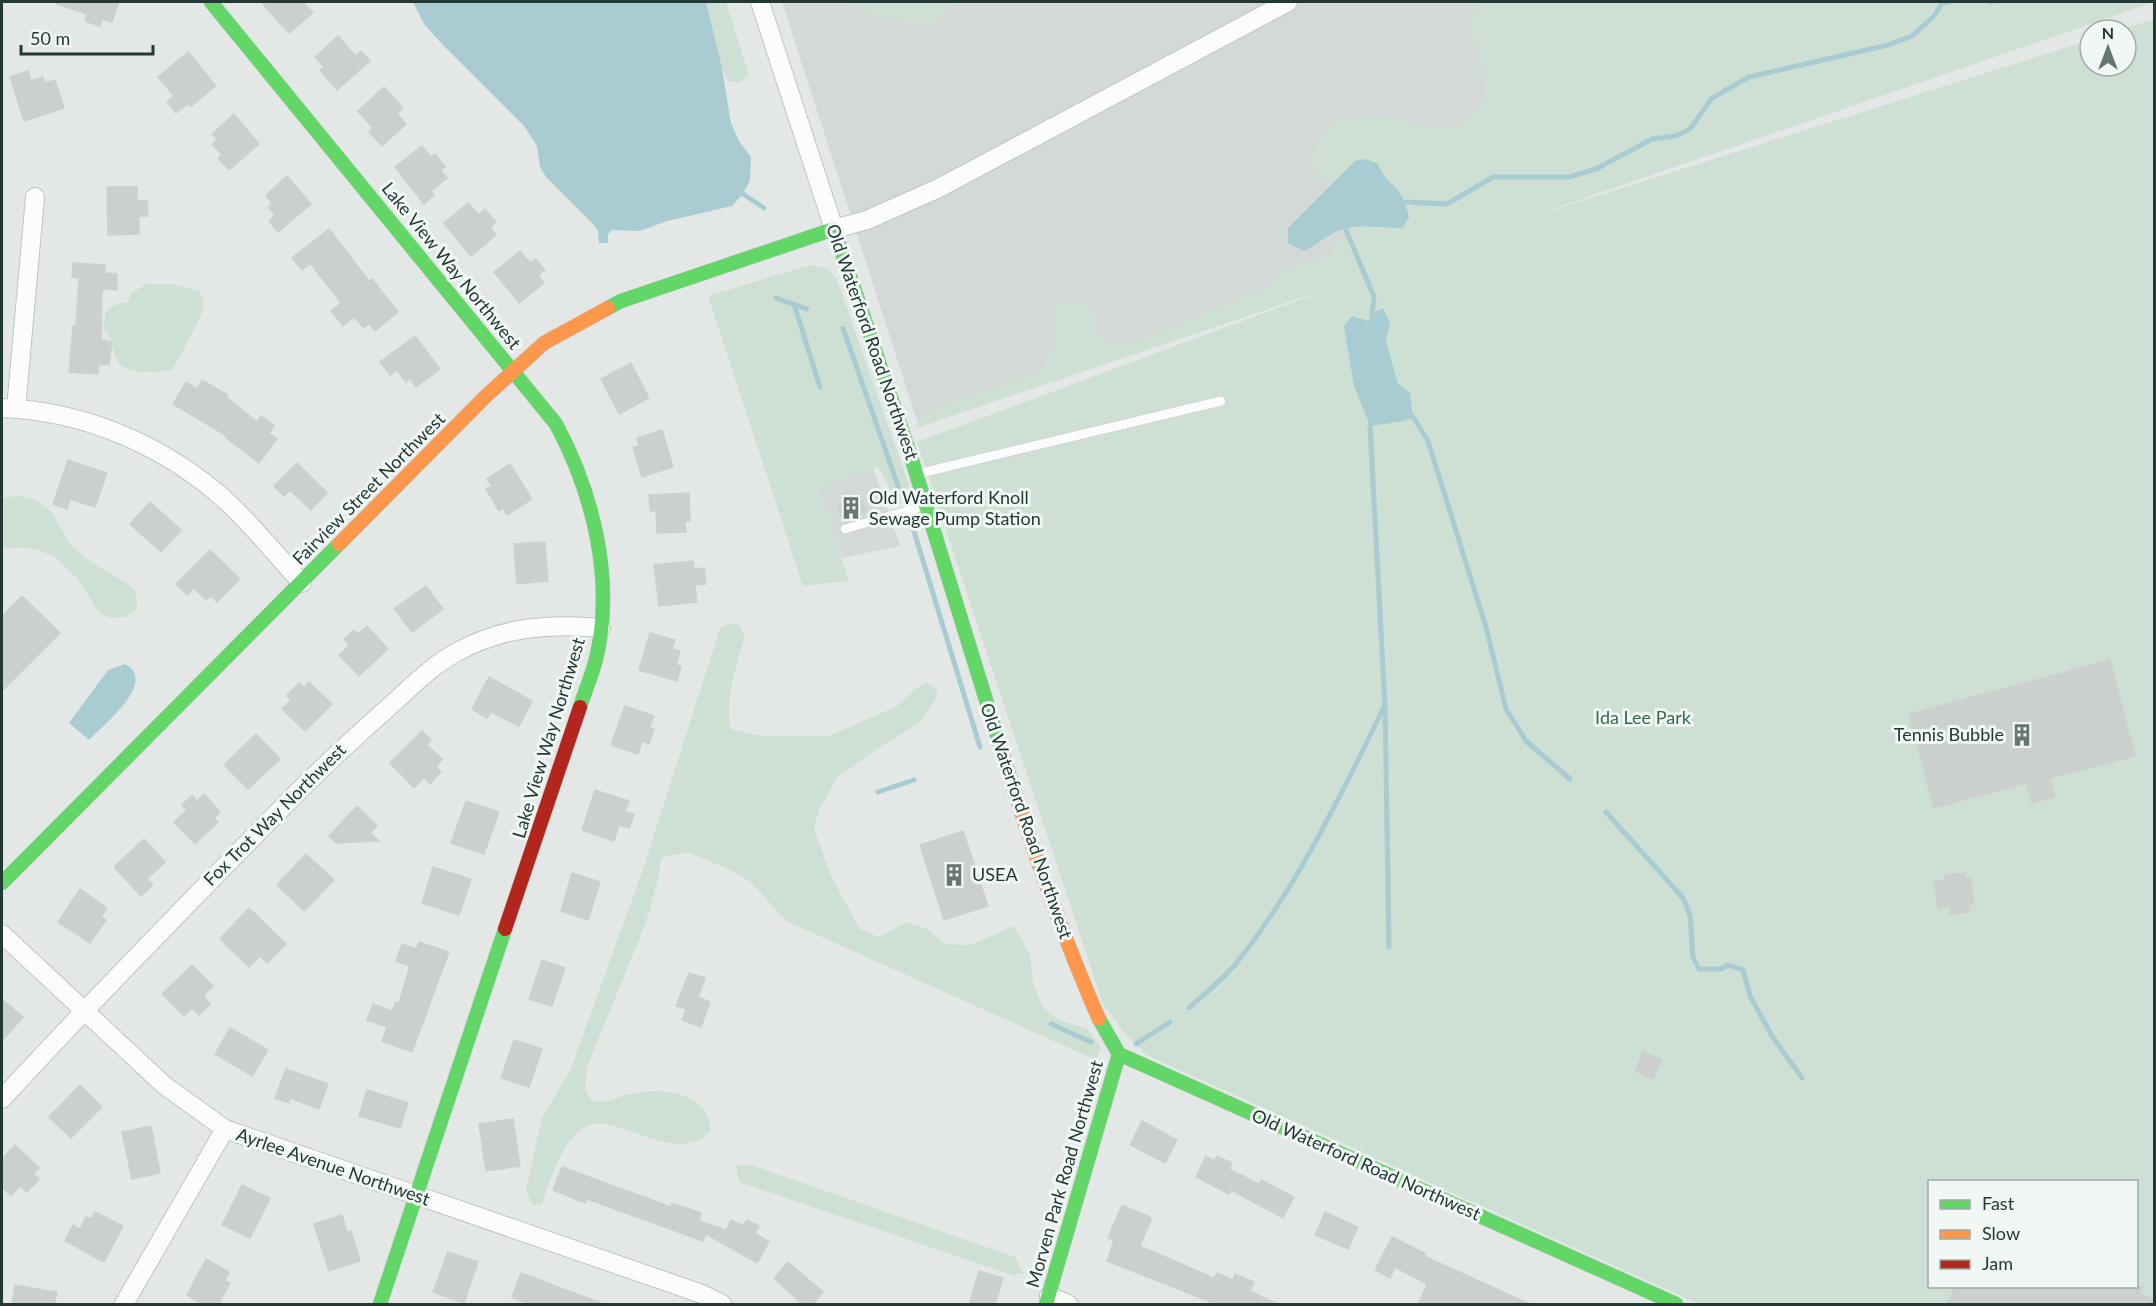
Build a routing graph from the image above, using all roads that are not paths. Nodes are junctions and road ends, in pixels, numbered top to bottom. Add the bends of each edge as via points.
1 (211, 2) edge
2 (760, 2) edge
3 (1288, 2) edge
4 (35, 197) dead end
5 (834, 229) junction
6 (512, 370) junction
7 (1221, 401) dead end
8 (9, 408) edge
9 (917, 475) junction
10 (927, 506) junction
11 (845, 529) dead end
12 (302, 583) junction
13 (601, 628) junction
14 (2, 883) edge
15 (2, 934) edge
16 (83, 1010) junction
17 (1119, 1054) junction
18 (2, 1098) edge
19 (225, 1129) junction
20 (415, 1196) junction
21 (1047, 1300) edge
22 (124, 1305) edge
23 (380, 1305) edge
24 (722, 1305) edge
25 (1068, 1305) edge
26 (1676, 1305) edge

1 - 6 street, Lake View Way Northwest
2 - 5 street, Old Waterford Road Northwest
3 - 5 street via 939,188 867,220
4 - 8 street
5 - 6 street, Fairview Street Northwest via 621,301 544,343
5 - 9 street, Old Waterford Road Northwest
6 - 12 street, Fairview Street Northwest
6 - 13 street, Lake View Way Northwest via 556,424 583,476 591,505 602,596
7 - 9 lane
8 - 12 street via 84,421 119,433 184,468 218,494
9 - 10 street, Old Waterford Road Northwest
10 - 11 lane
10 - 17 street, Old Waterford Road Northwest via 1029,838 1077,969
12 - 14 street, Fairview Street Northwest
13 - 16 street, Fox Trot Way Northwest via 544,626 512,630 465,648 431,669 330,759
13 - 20 street, Lake View Way Northwest via 596,658
15 - 16 street, Ayrlee Avenue Northwest
16 - 18 street, Fox Trot Way Northwest
16 - 19 street, Ayrlee Avenue Northwest via 164,1085
17 - 21 street, Morven Park Road Northwest
17 - 26 street, Old Waterford Road Northwest
19 - 20 street, Ayrlee Avenue Northwest
19 - 22 street
20 - 23 street, Lake View Way Northwest
20 - 24 street, Ayrlee Avenue Northwest via 702,1294
21 - 25 street

